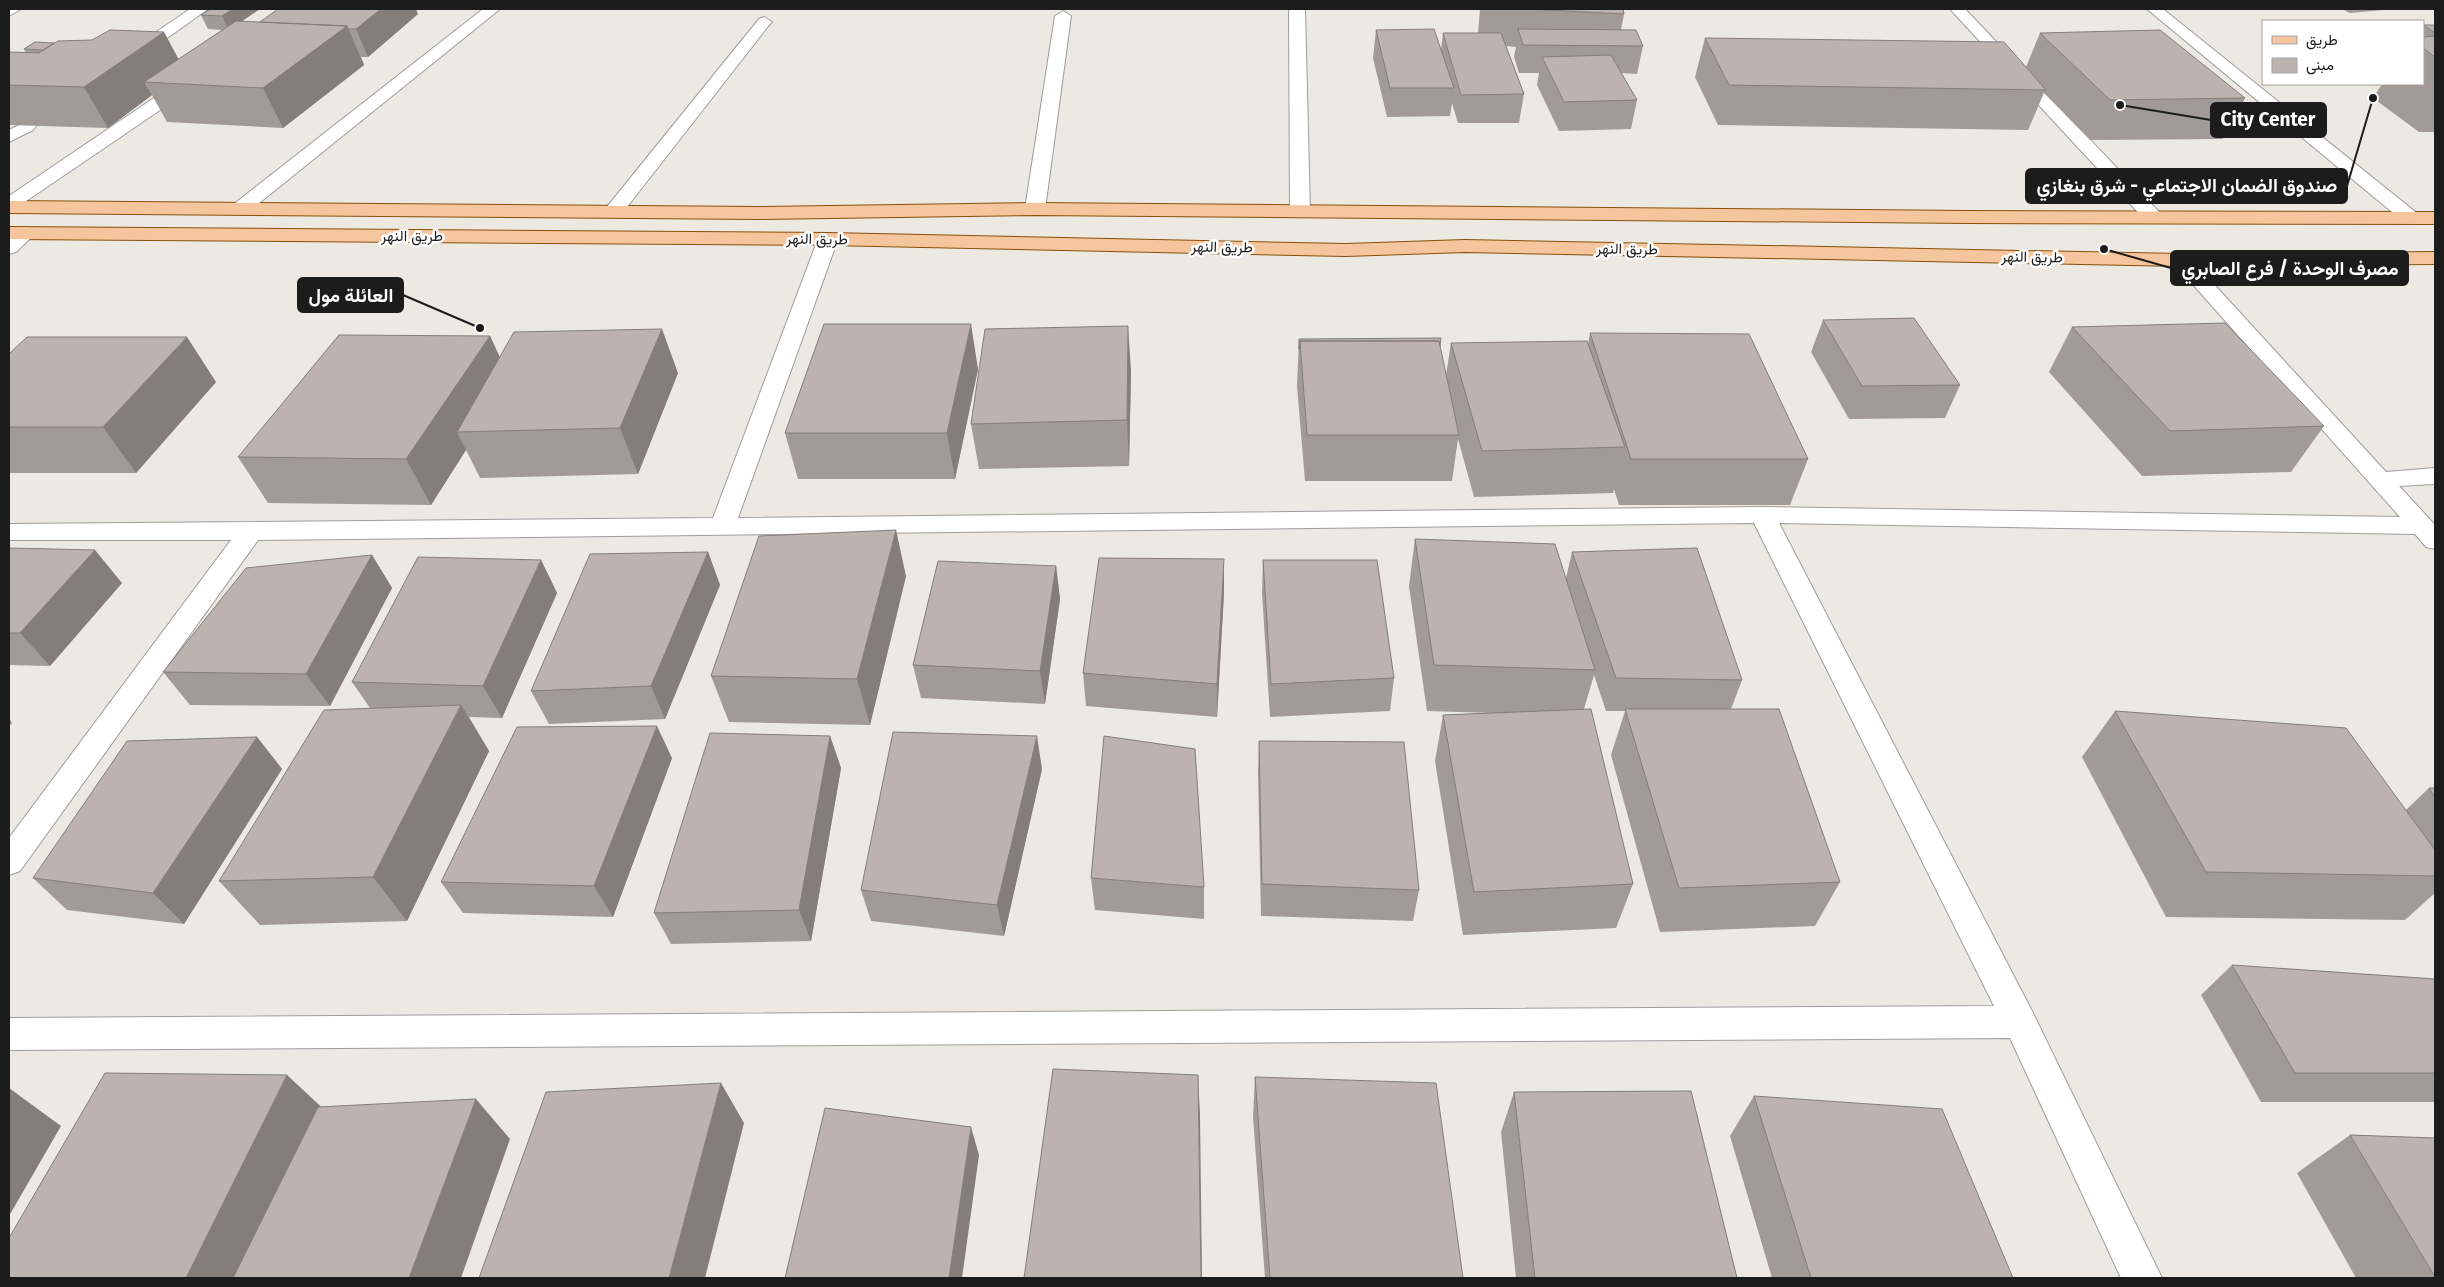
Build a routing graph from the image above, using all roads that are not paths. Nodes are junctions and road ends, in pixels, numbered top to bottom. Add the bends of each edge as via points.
1 (12, 9) edge
2 (200, 9) edge
3 (492, 9) edge
4 (1298, 9) edge
5 (1957, 9) edge
6 (2154, 9) edge
7 (9, 11) edge
8 (1063, 16) dead end
9 (764, 22) dead end
10 (122, 63) edge
11 (203, 74) edge
12 (27, 126) edge
13 (9, 137) edge
14 (9, 205) edge
15 (241, 208) junction
16 (1035, 209) junction
17 (613, 212) junction
18 (1300, 212) junction
19 (2154, 218) junction
20 (2411, 218) junction
21 (2435, 218) edge
22 (18, 233) edge
23 (828, 239) junction
24 (9, 248) edge
25 (1295, 249) junction
26 (2435, 258) edge
27 (2181, 260) junction
28 (2435, 476) edge
29 (2380, 480) junction
30 (1762, 515) junction
31 (722, 527) junction
32 (9, 532) edge
33 (250, 532) junction
34 (2429, 533) edge
35 (9, 862) edge
36 (2020, 1022) junction
37 (9, 1034) edge
38 (2142, 1278) edge

1 - 7 street
2 - 10 street
3 - 15 street
4 - 18 street
5 - 19 street
6 - 20 street
8 - 16 street
9 - 17 street
11 - 14 street
12 - 13 street
14 - 15 main road, طريق النهر
15 - 17 main road, طريق النهر
16 - 17 main road, طريق النهر
16 - 18 main road, طريق النهر
18 - 19 main road, طريق النهر
18 - 25 main road
19 - 20 main road, طريق النهر
20 - 21 main road, طريق النهر
22 - 23 main road, طريق النهر
22 - 24 street
23 - 25 main road, طريق النهر
23 - 31 street
25 - 27 main road, طريق النهر via 1465,246
26 - 27 main road, طريق النهر
27 - 29 street
28 - 29 street
29 - 34 street
30 - 31 street
30 - 34 street
30 - 36 street
31 - 33 street
32 - 33 street
33 - 35 street
36 - 37 street
36 - 38 street

